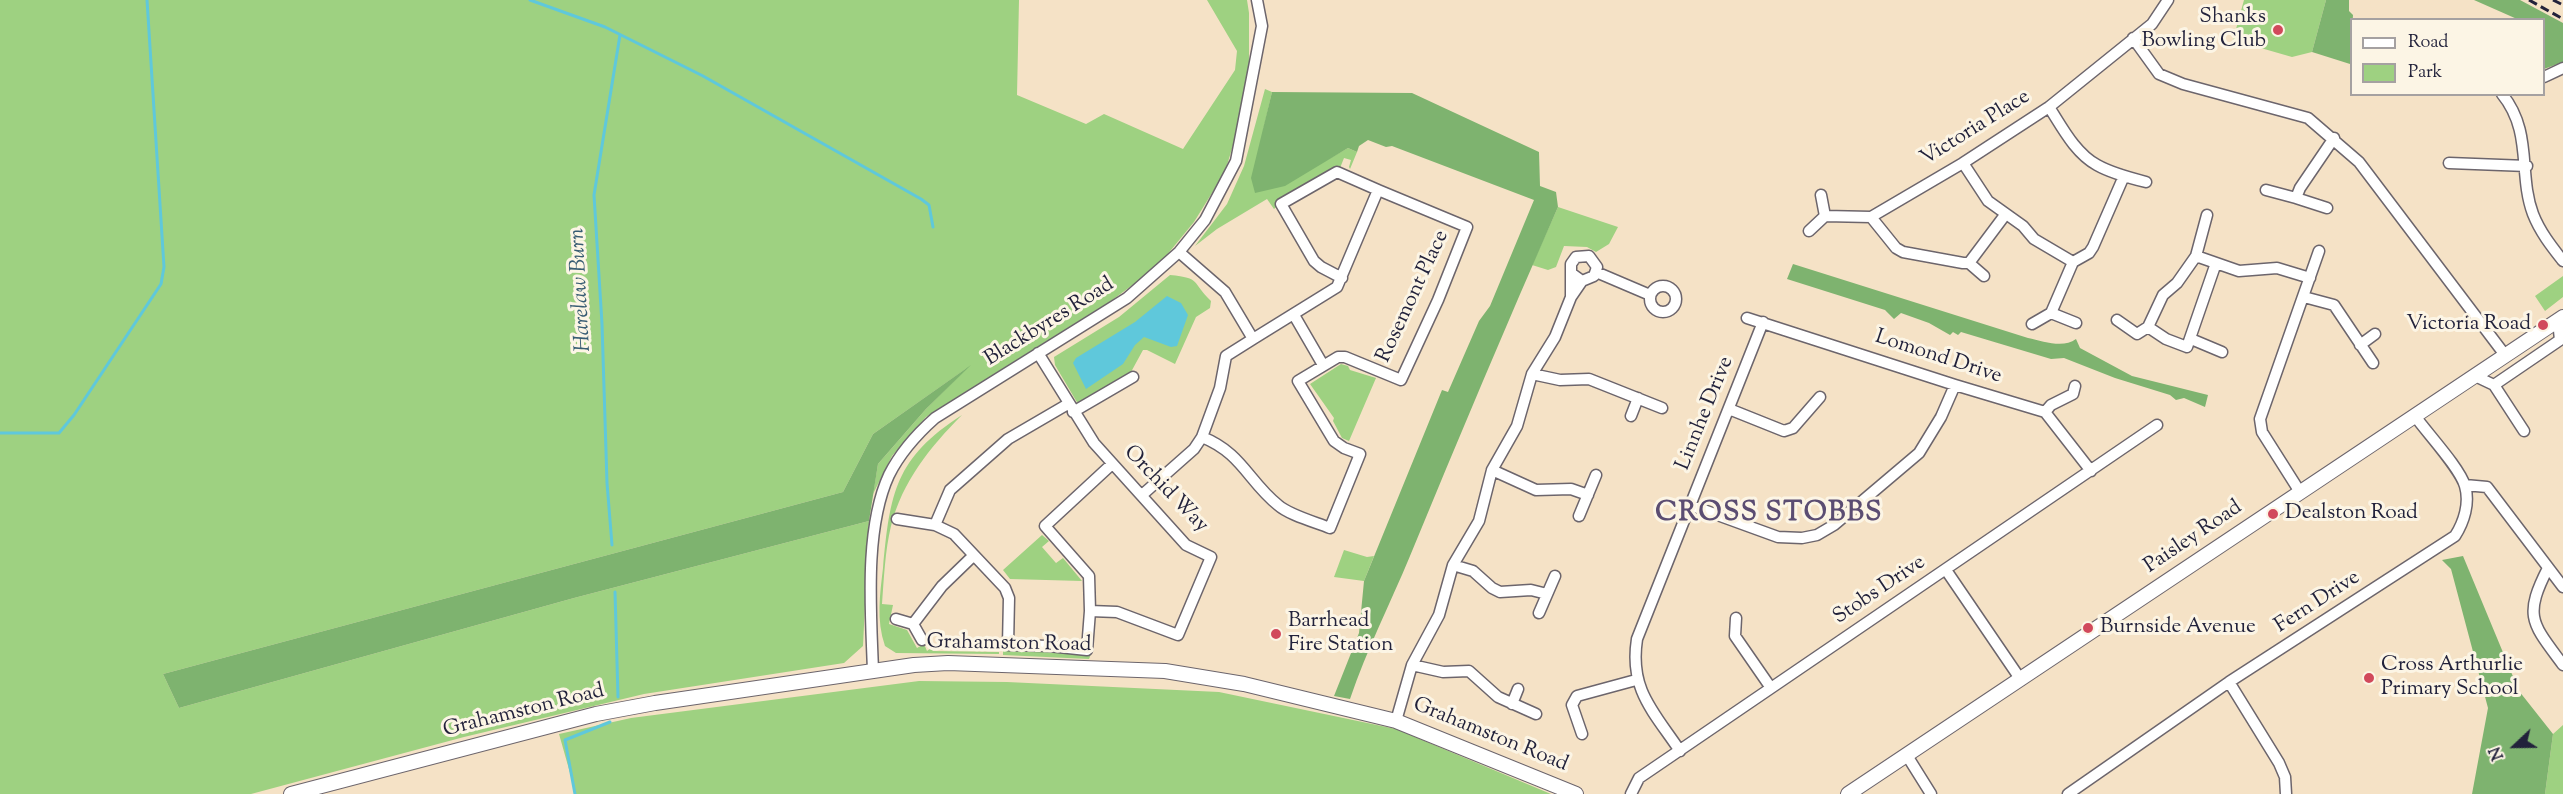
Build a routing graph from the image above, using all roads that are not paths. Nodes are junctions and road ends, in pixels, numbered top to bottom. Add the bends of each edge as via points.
1 (1257, 0) edge
2 (2168, 0) edge
3 (2133, 38) junction
4 (2563, 68) edge
5 (2545, 77) edge
6 (2508, 96) edge
7 (2049, 107) junction
8 (2334, 138) junction
9 (1963, 163) junction
10 (2449, 163) dead end
11 (2527, 166) junction
12 (2124, 176) junction
13 (2146, 182) dead end
14 (1378, 190) junction
15 (2266, 190) dead end
16 (1821, 195) dead end
17 (2296, 198) junction
18 (2327, 208) dead end
19 (2005, 215) junction
20 (2207, 215) dead end
21 (1825, 216) junction
22 (1871, 217) junction
23 (1809, 231) dead end
24 (2319, 251) dead end
25 (1179, 252) junction
26 (2196, 256) junction
27 (2563, 261) edge
28 (1969, 262) junction
29 (2073, 262) junction
30 (2216, 263) junction
31 (1568, 264) junction
32 (1596, 272) junction
33 (1984, 276) dead end
34 (1342, 278) junction
35 (2310, 278) junction
36 (1582, 281) junction
37 (1650, 295) dead end
38 (1571, 297) junction
39 (2304, 297) junction
40 (2050, 313) junction
41 (1294, 315) junction
42 (1748, 318) dead end
43 (2560, 319) edge
44 (2117, 320) dead end
45 (1762, 322) junction
46 (2076, 323) dead end
47 (2032, 324) dead end
48 (2148, 327) junction
49 (2375, 334) dead end
50 (1254, 339) junction
51 (2191, 339) junction
52 (2360, 345) junction
53 (2222, 352) dead end
54 (1038, 353) junction
55 (2505, 356) junction
56 (2373, 363) dead end
57 (1323, 365) junction
58 (1532, 374) junction
59 (2475, 376) junction
60 (1132, 377) dead end
61 (1955, 385) junction
62 (2494, 385) junction
63 (2075, 386) dead end
64 (1638, 398) junction
65 (1820, 398) dead end
66 (1070, 408) junction
67 (1662, 408) dead end
68 (1729, 410) junction
69 (2045, 412) junction
70 (1631, 416) dead end
71 (2415, 416) junction
72 (2157, 425) dead end
73 (2524, 431) dead end
74 (1202, 437) junction
75 (1112, 464) junction
76 (1492, 470) junction
77 (2091, 471) junction
78 (1596, 475) dead end
79 (2465, 485) junction
80 (2300, 492) junction
81 (1142, 495) junction
82 (1588, 495) junction
83 (1690, 505) junction
84 (1579, 516) dead end
85 (897, 519) dead end
86 (935, 525) junction
87 (973, 556) junction
88 (1452, 565) junction
89 (2548, 568) junction
90 (1947, 570) junction
91 (1555, 576) dead end
92 (2563, 587) edge
93 (1547, 594) junction
94 (1090, 611) junction
95 (1539, 613) dead end
96 (1736, 618) dead end
97 (896, 620) dead end
98 (913, 624) junction
99 (922, 640) dead end
100 (1412, 665) junction
101 (2563, 665) edge
102 (873, 671) junction
103 (1636, 680) junction
104 (2021, 680) junction
105 (2229, 682) junction
106 (1771, 688) junction
107 (1518, 689) dead end
108 (1512, 704) junction
109 (1536, 714) dead end
110 (1396, 721) junction
111 (1582, 734) dead end
112 (1680, 751) junction
113 (1906, 754) junction
114 (291, 794) edge
115 (1576, 794) edge
116 (1631, 794) edge
117 (1848, 794) edge
118 (1931, 794) edge
119 (2068, 794) edge
120 (2286, 794) edge

1 - 25 street, Blackbyres Road via 1262,26 1236,161 1205,220
2 - 3 street, Victoria Place via 2151,24
3 - 7 street, Victoria Place
3 - 8 street via 2159,74 2308,118
4 - 5 street
6 - 11 street via 2523,139
7 - 9 street, Victoria Place
7 - 12 street via 2077,148 2097,165
8 - 17 street
8 - 55 street via 2359,162
9 - 19 street via 1988,201
9 - 22 street, Victoria Place
10 - 11 street
11 - 27 street via 2534,214
12 - 13 street
12 - 29 street via 2093,247
14 - 34 street
14 - 34 street via 1337,172 1281,204 1314,261
14 - 57 street, Rosemont Place via 1467,230 1401,380 1345,357
15 - 17 street
16 - 21 street
17 - 18 street
19 - 28 street
19 - 29 street via 2023,226 2034,239
20 - 26 street
21 - 22 street
21 - 23 street
22 - 28 street via 1903,252
24 - 35 street
25 - 50 street via 1225,292
25 - 54 street, Blackbyres Road via 1127,298
26 - 30 street
26 - 48 street via 2163,295
28 - 33 street
29 - 40 street
30 - 35 street via 2239,271 2277,268
30 - 51 street
31 - 32 street via 1580,255 1589,256 1596,263
31 - 36 street
31 - 38 street
32 - 36 street via 1591,279
32 - 37 street
34 - 41 street via 1335,289
35 - 39 street
36 - 38 street
38 - 58 street
39 - 52 street via 2334,305
39 - 80 street via 2260,419 2262,432
40 - 46 street
40 - 47 street
41 - 50 street
41 - 57 street
42 - 45 street, Lomond Drive
43 - 55 main road, Paisley Road
43 - 62 street via 2559,340
44 - 48 street via 2137,334
45 - 61 street, Lomond Drive
45 - 68 street, Linnhe Drive
48 - 51 street via 2187,347
49 - 52 street
50 - 74 street via 1226,356 1220,388
51 - 53 street
52 - 56 street
54 - 66 street, Orchid Way
54 - 102 street, Blackbyres Road via 935,418 905,450 889,476 874,525 870,621
55 - 59 main road, Paisley Road
57 - 74 street, Rosemont Place via 1298,381 1334,441 1360,454 1330,528 1279,506 1230,451
58 - 64 street via 1560,380 1589,379
58 - 76 street via 1517,426
59 - 62 street
59 - 71 main road, Paisley Road
60 - 66 street
61 - 69 street, Lomond Drive
61 - 83 street via 1919,453 1817,535 1778,537
62 - 73 street
63 - 69 street via 2073,394
64 - 67 street
64 - 70 street
65 - 68 street via 1793,428 1784,431
66 - 75 street, Orchid Way
66 - 86 street via 1008,439 950,490
68 - 83 street, Linnhe Drive
69 - 77 street
71 - 79 street
71 - 80 main road, Paisley Road
72 - 77 street, Stobs Drive
74 - 81 street via 1194,449
75 - 81 street, Orchid Way
75 - 94 street via 1045,526 1089,576
76 - 82 street via 1536,490 1571,489
76 - 88 street via 1479,521
77 - 90 street, Stobs Drive
78 - 82 street
79 - 89 street via 2487,488
79 - 105 street, Fern Drive via 2466,512 2455,536
80 - 104 main road, Paisley Road
81 - 94 street, Orchid Way via 1186,545 1210,557 1178,635 1117,612
82 - 84 street
83 - 103 street, Linnhe Drive via 1636,639
85 - 86 street
86 - 87 street via 954,534
87 - 94 street via 1005,588 1009,598 1008,645 1087,650
87 - 98 street via 942,586
88 - 93 street via 1473,570 1500,592 1531,590
88 - 100 street via 1439,615
89 - 92 street
89 - 101 street via 2534,598 2533,618
90 - 104 street
90 - 106 street, Stobs Drive
91 - 93 street
93 - 95 street
96 - 106 street via 1735,636
97 - 98 street
98 - 99 street
100 - 108 street via 1443,672 1469,671 1491,693
100 - 110 street
102 - 110 main road, Grahamston Road via 948,663 1165,671 1309,699
102 - 114 main road, Grahamston Road via 596,714
103 - 111 street via 1577,696 1572,705
103 - 112 street, Linnhe Drive
104 - 113 main road, Paisley Road
105 - 119 street, Fern Drive
105 - 120 street via 2279,762
106 - 112 street, Stobs Drive
107 - 108 street
108 - 109 street
110 - 115 main road, Grahamston Road
112 - 116 street, Stobs Drive via 1639,778
113 - 117 main road, Paisley Road
113 - 118 street

